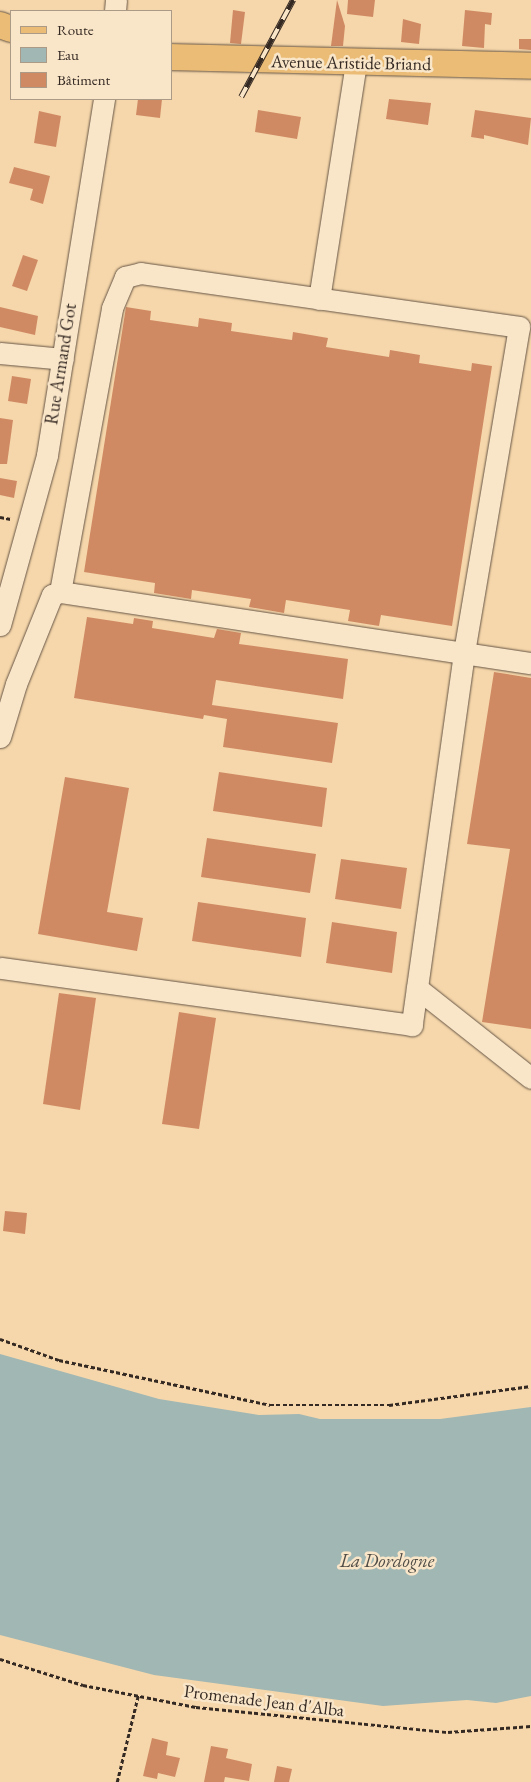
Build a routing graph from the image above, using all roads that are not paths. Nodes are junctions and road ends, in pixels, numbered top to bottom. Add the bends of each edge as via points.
1 (172, 57) edge
2 (356, 62) junction
3 (531, 66) edge
4 (104, 100) edge
5 (319, 299) junction
6 (0, 353) edge
7 (63, 359) junction
8 (60, 592) junction
9 (0, 625) edge
10 (464, 653) junction
11 (531, 663) edge
12 (0, 737) edge
13 (0, 968) edge
14 (417, 988) junction
15 (531, 1078) edge

1 - 2 main road, Avenue Aristide Briand
2 - 3 main road, Avenue Aristide Briand
2 - 5 street
4 - 7 street, Rue Armand Got
5 - 8 street via 141,273 125,277 112,308
5 - 10 street via 519,327
6 - 7 street
7 - 9 street, Rue Armand Got via 43,472
8 - 10 street
8 - 12 street via 52,595 16,684
10 - 11 street
10 - 14 street
13 - 14 street via 412,1025
14 - 15 street

